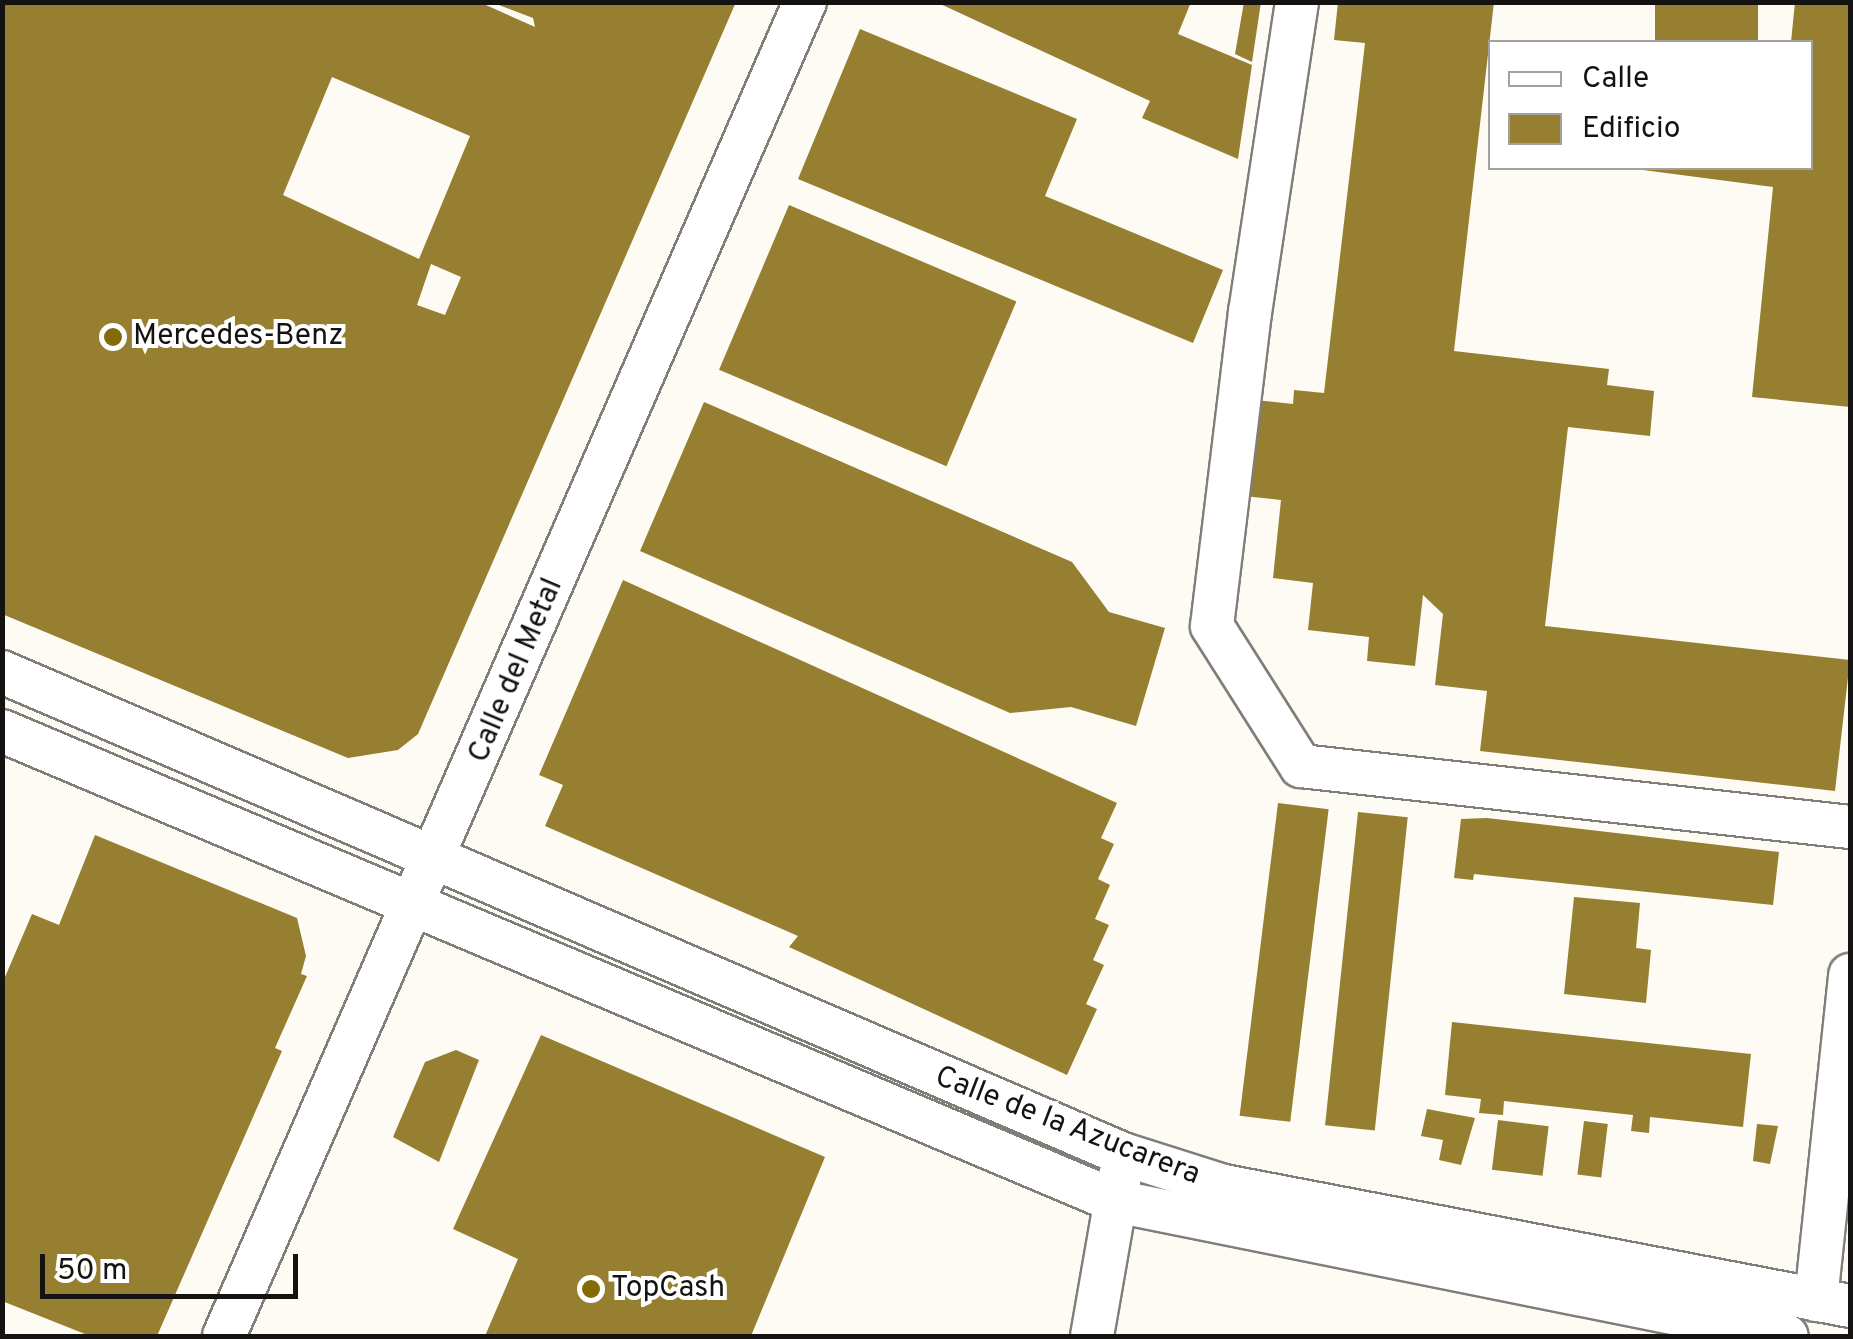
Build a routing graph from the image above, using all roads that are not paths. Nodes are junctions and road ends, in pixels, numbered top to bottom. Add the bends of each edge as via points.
1 (805, 2) edge
2 (1297, 2) edge
3 (2, 672) edge
4 (2, 731) edge
5 (1850, 826) edge
6 (437, 857) junction
7 (416, 907) junction
8 (1850, 975) edge
9 (1123, 1154) junction
10 (1115, 1201) junction
11 (1833, 1303) edge
12 (224, 1336) edge
13 (1092, 1336) edge
14 (1787, 1336) edge

1 - 6 street, Calle del Metal
2 - 5 street via 1212,626 1301,766
3 - 6 street, Calle de la Azucarera
4 - 7 street, Calle de la Azucarera
6 - 7 street, Calle del Metal
6 - 9 street, Calle de la Azucarera
7 - 10 street, Calle de la Azucarera
7 - 12 street, Calle del Metal
8 - 11 street
9 - 10 street
9 - 11 street, Calle de la Azucarera via 1224,1186
10 - 13 street
10 - 14 street, Calle de la Azucarera

